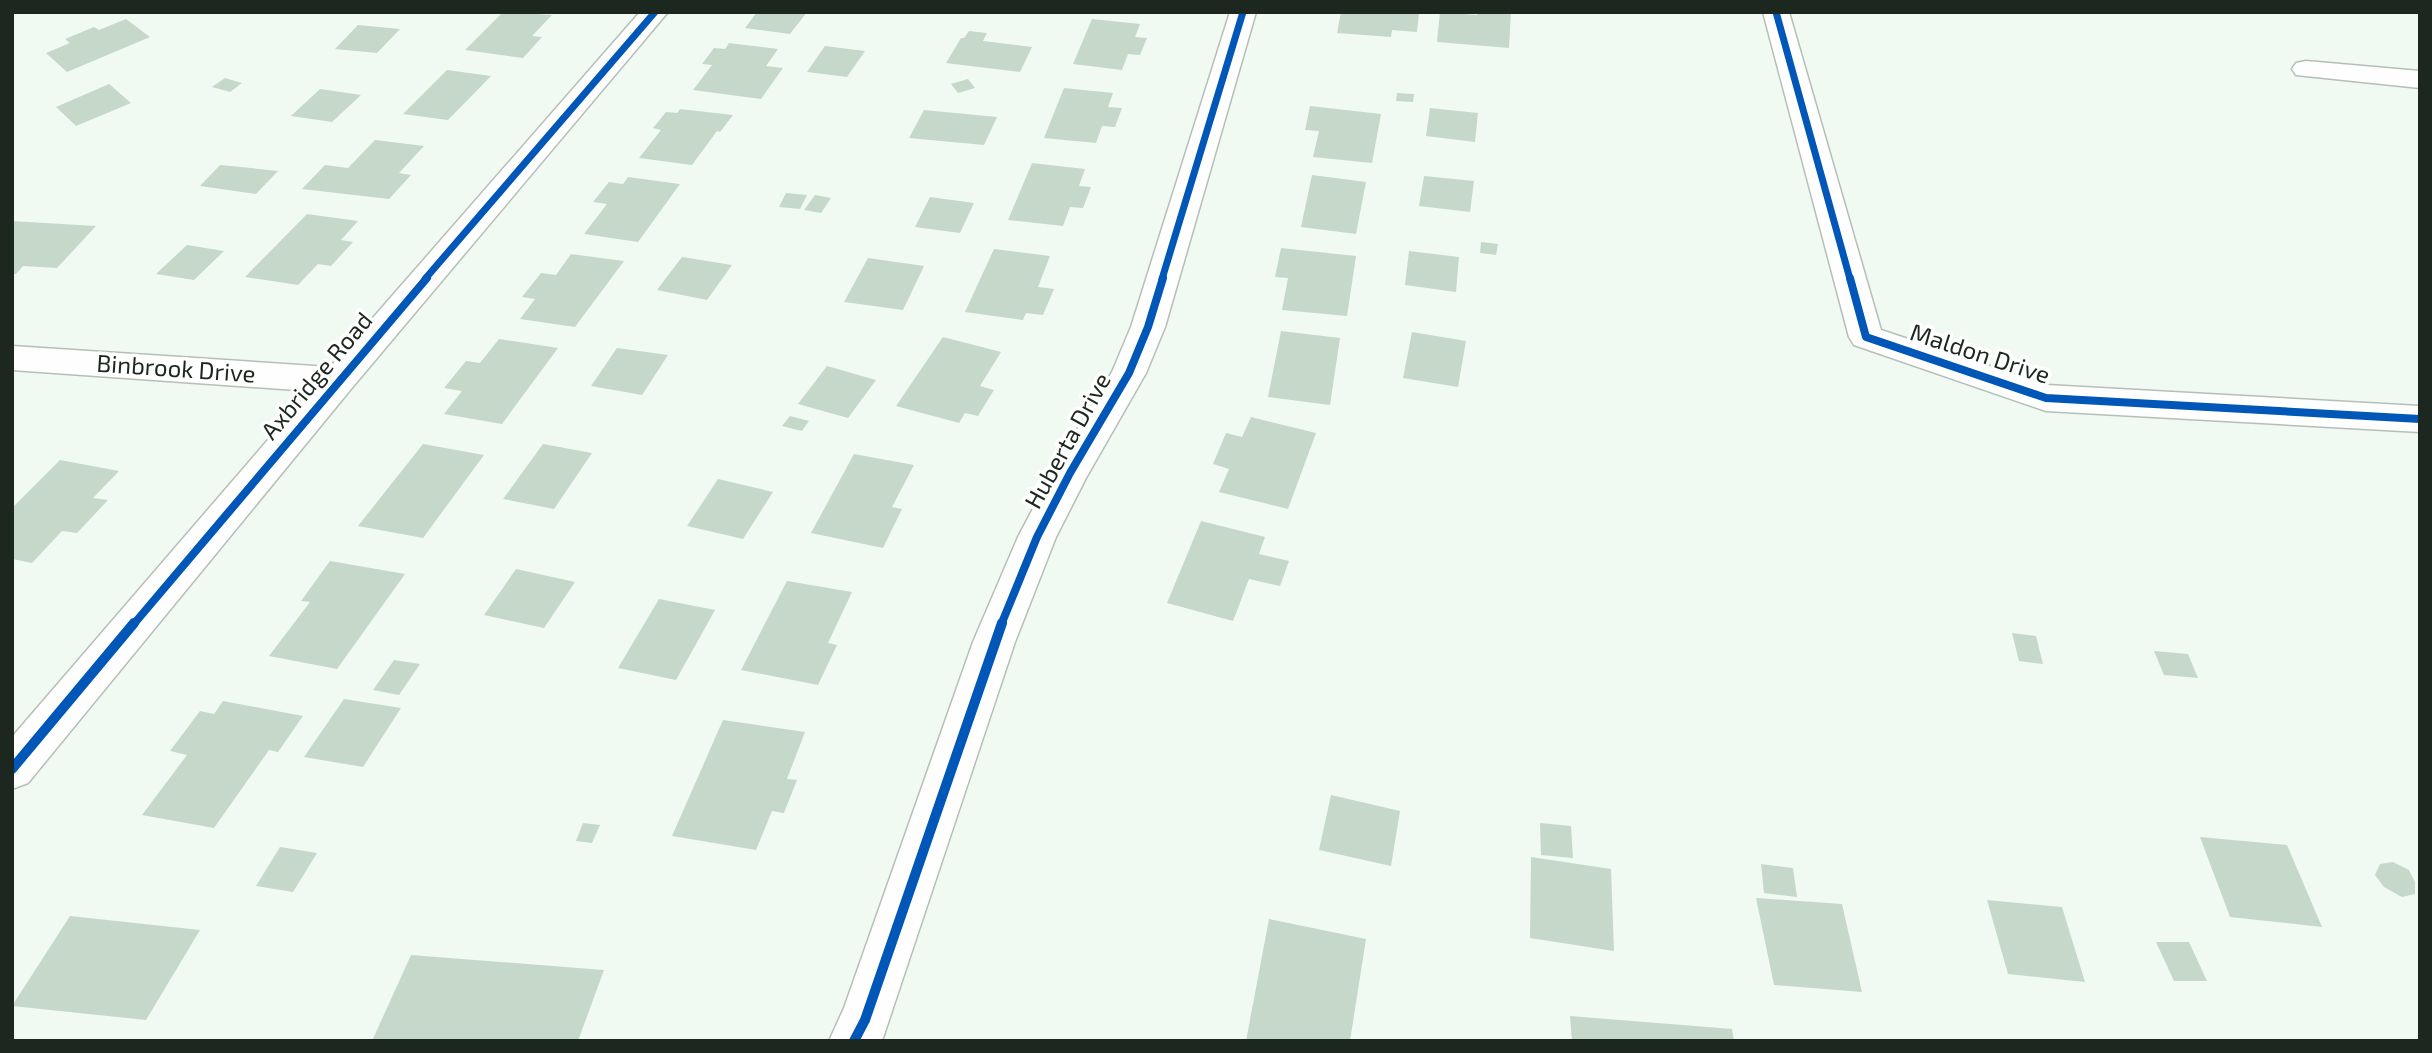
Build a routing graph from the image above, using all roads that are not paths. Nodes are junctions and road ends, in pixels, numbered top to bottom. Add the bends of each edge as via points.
1 (655, 12) edge
2 (1243, 12) edge
3 (1776, 12) edge
4 (2306, 69) dead end
5 (2420, 80) edge
6 (12, 358) edge
7 (339, 380) junction
8 (2420, 419) edge
9 (12, 769) edge
10 (854, 1041) edge

1 - 7 street, Axbridge Road
2 - 10 street, Huberta Drive via 1148,327 1129,373 1070,473 1027,560
3 - 8 street, Maldon Drive via 1866,337 2046,398
4 - 5 street
6 - 7 street, Binbrook Drive
7 - 9 street, Axbridge Road

